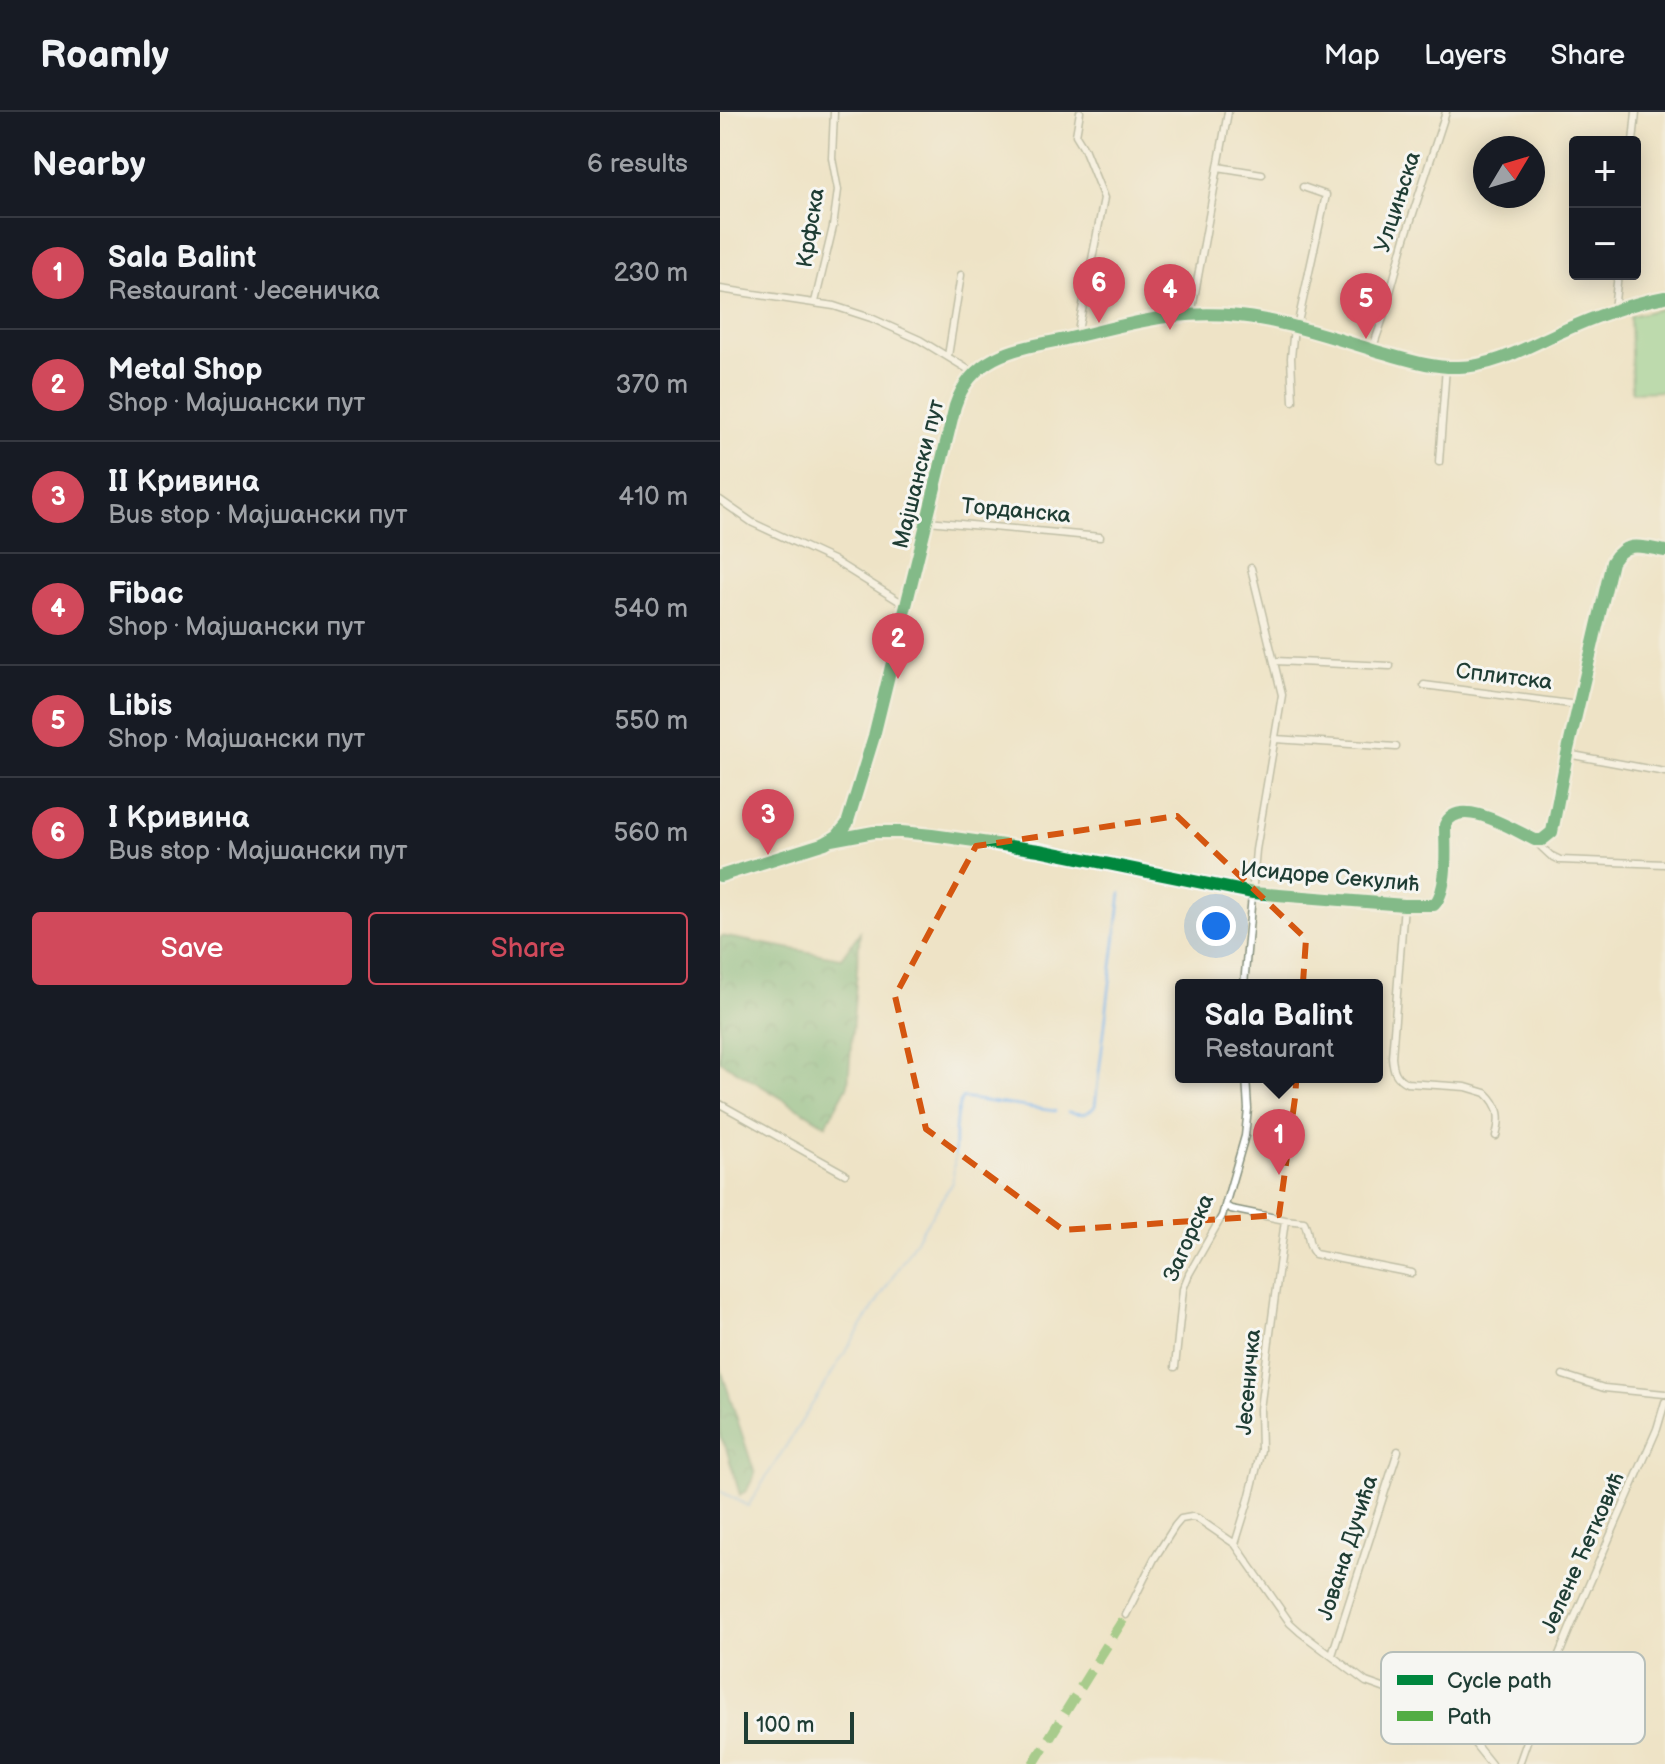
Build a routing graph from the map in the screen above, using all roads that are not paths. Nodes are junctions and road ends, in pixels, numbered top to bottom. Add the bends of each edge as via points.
1 (834, 112) edge
2 (1080, 112) edge
3 (1228, 112) edge
4 (1446, 112) edge
5 (1636, 112) edge
6 (1634, 136) edge
7 (1218, 167) junction
8 (1262, 174) dead end
9 (1303, 187) dead end
10 (961, 275) dead end
11 (1617, 280) edge
12 (720, 289) edge
13 (1665, 297) edge
14 (815, 302) junction
15 (1614, 310) junction
16 (1191, 315) junction
17 (1296, 327) junction
18 (1077, 336) junction
19 (1372, 350) junction
20 (948, 356) junction
21 (1446, 367) junction
22 (974, 373) junction
23 (1293, 401) dead end
24 (1439, 462) dead end
25 (720, 500) edge
26 (928, 521) junction
27 (1100, 537) dead end
28 (1665, 551) edge
29 (1251, 568) dead end
30 (907, 606) junction
31 (1275, 661) junction
32 (1390, 666) dead end
33 (1424, 685) dead end
34 (1578, 705) junction
35 (1275, 739) junction
36 (1396, 747) dead end
37 (1567, 754) junction
38 (1665, 772) edge
39 (831, 840) junction
40 (1535, 840) junction
41 (1665, 864) edge
42 (720, 876) edge
43 (1253, 893) junction
44 (1404, 905) junction
45 (1245, 979) edge
46 (1246, 1083) edge
47 (720, 1104) edge
48 (1496, 1136) dead end
49 (845, 1174) dead end
50 (1226, 1206) junction
51 (1285, 1220) junction
52 (1412, 1273) dead end
53 (1175, 1367) dead end
54 (1563, 1375) dead end
55 (1665, 1394) edge
56 (1665, 1402) edge
57 (1398, 1451) dead end
58 (1235, 1544) junction
59 (1126, 1615) dead end
60 (1561, 1652) edge
61 (1332, 1655) junction
62 (1381, 1687) edge
63 (1475, 1744) edge
64 (1526, 1744) edge
65 (1491, 1764) edge
66 (1519, 1764) edge

1 - 14 street, Крфска via 832,158 838,190
2 - 18 street via 1076,135 1104,198
3 - 7 street
4 - 19 street, Улцињска
5 - 6 street
7 - 8 street
7 - 16 street
9 - 17 street via 1326,195
10 - 20 street
11 - 15 street
12 - 14 street
13 - 15 street
14 - 20 street via 871,318
15 - 21 street via 1493,361
16 - 17 street
16 - 18 street
17 - 19 street
17 - 23 street
18 - 22 street via 1007,353
19 - 21 street
20 - 22 street
21 - 24 street
22 - 26 street, Мајшански пут via 955,406
25 - 30 street
26 - 27 street, Торданска
26 - 30 street, Мајшански пут
28 - 34 street via 1626,547 1612,562
29 - 31 street
30 - 39 street, Мајшански пут via 850,816
31 - 32 street
31 - 35 street via 1282,695
33 - 34 street, Сплитска
34 - 37 street
35 - 36 street
35 - 43 street
37 - 38 street
37 - 40 street via 1552,832
39 - 42 street
39 - 43 street, Исидоре Секулић via 874,832 932,835 1039,850
40 - 41 street via 1560,860
40 - 44 street, Исидоре Секулић via 1490,818 1454,814 1445,825 1439,901
43 - 44 street, Исидоре Секулић
43 - 45 street
44 - 48 street via 1392,1057 1396,1075 1407,1083 1486,1093 1499,1111
46 - 50 street, Загорска via 1247,1120
47 - 49 street
50 - 51 street
50 - 53 street, Загорска via 1183,1289
51 - 52 street via 1304,1222 1315,1254
51 - 58 street, Јесеничка via 1260,1409 1261,1450
54 - 55 street via 1604,1388
56 - 60 street, Јелене Ћетковић
57 - 61 street, Јована Дучића
58 - 59 street via 1197,1518 1181,1519
58 - 61 street via 1290,1623
61 - 62 street
63 - 65 street
64 - 66 street, Јелене Ћетковић

